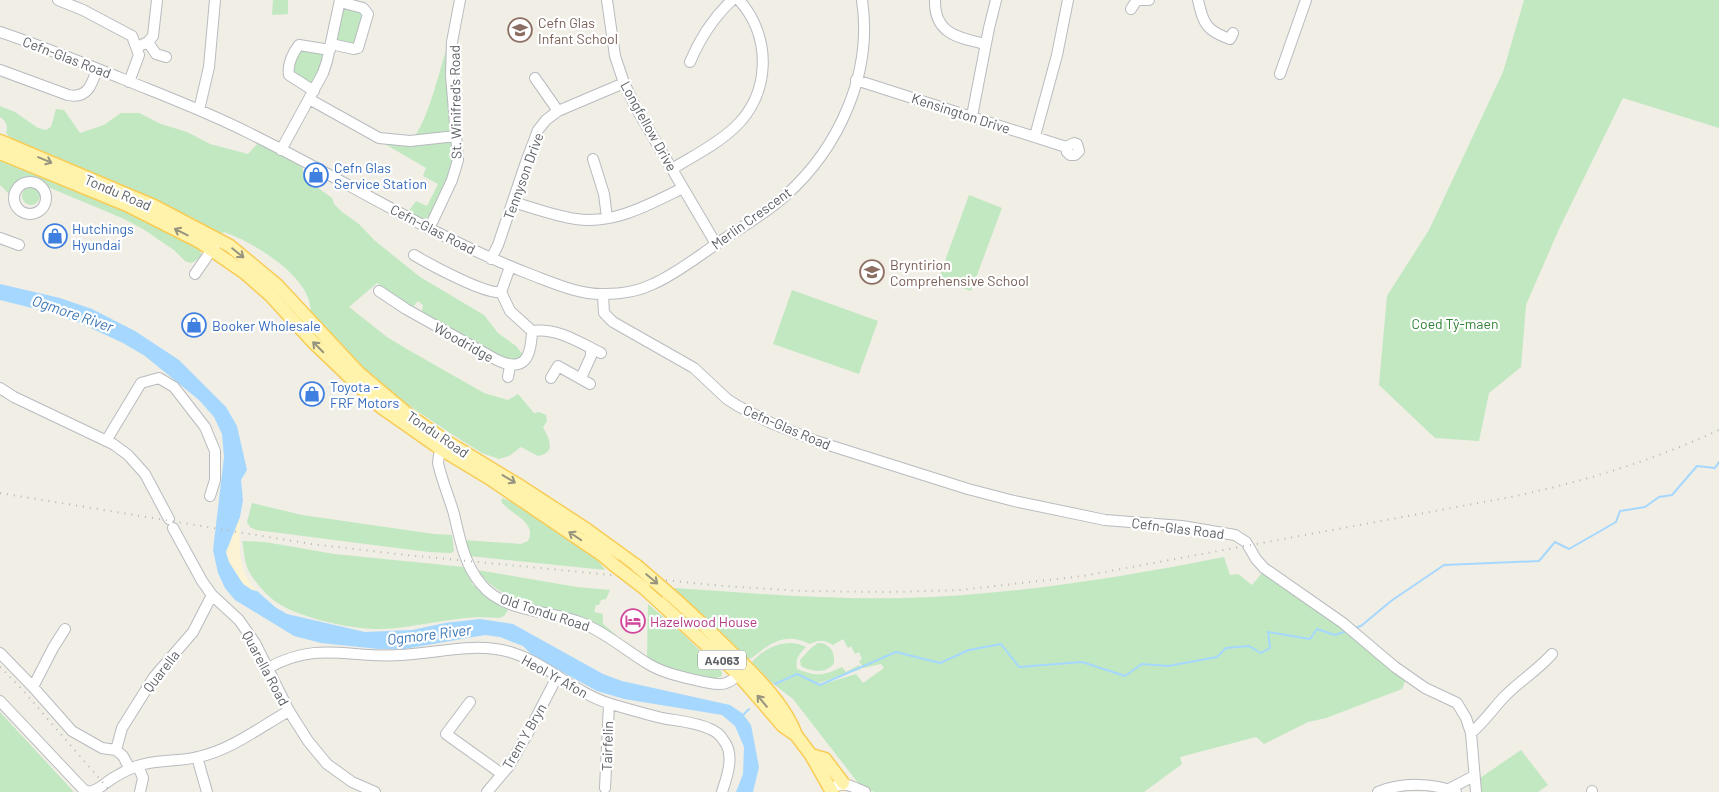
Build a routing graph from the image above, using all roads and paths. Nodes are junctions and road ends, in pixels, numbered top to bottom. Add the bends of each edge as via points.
1 (58, 0) edge
2 (157, 0) edge
3 (215, 0) edge
4 (460, 0) edge
5 (607, 0) edge
6 (732, 0) edge
7 (739, 0) edge
8 (862, 0) edge
9 (935, 0) edge
10 (996, 0) edge
11 (1068, 0) edge
12 (1149, 0) edge
13 (1198, 0) edge
14 (1306, 0) edge
15 (340, 1) edge
16 (1135, 3) edge
17 (0, 32) edge
18 (1230, 40) dead end
19 (148, 42) junction
20 (985, 44) junction
21 (137, 47) junction
22 (330, 47) junction
23 (166, 57) dead end
24 (690, 62) dead end
25 (1280, 67) dead end
26 (97, 69) junction
27 (0, 70) edge
28 (535, 78) dead end
29 (856, 80) junction
30 (129, 82) junction
31 (624, 82) junction
32 (311, 95) junction
33 (199, 110) junction
34 (558, 111) junction
35 (972, 116) junction
36 (456, 136) junction
37 (1035, 136) junction
38 (0, 141) edge
39 (1066, 147) dead end
40 (282, 150) junction
41 (0, 153) edge
42 (593, 159) dead end
43 (672, 168) junction
44 (682, 188) junction
45 (513, 202) junction
46 (607, 218) junction
47 (429, 228) junction
48 (0, 238) edge
49 (716, 244) junction
50 (19, 245) dead end
51 (215, 245) junction
52 (414, 255) dead end
53 (491, 259) junction
54 (510, 267) junction
55 (195, 274) dead end
56 (379, 291) dead end
57 (501, 292) junction
58 (603, 295) junction
59 (532, 331) junction
60 (510, 366) junction
61 (508, 377) dead end
62 (552, 378) dead end
63 (0, 388) edge
64 (106, 441) junction
65 (443, 445) junction
66 (210, 496) dead end
67 (212, 595) junction
68 (65, 629) dead end
69 (0, 652) edge
70 (1552, 654) dead end
71 (268, 668) junction
72 (742, 671) junction
73 (557, 677) junction
74 (33, 686) junction
75 (0, 702) edge
76 (470, 702) dead end
77 (609, 704) junction
78 (289, 711) junction
79 (1472, 733) junction
80 (116, 750) junction
81 (811, 755) junction
82 (197, 758) junction
83 (134, 767) junction
84 (502, 774) junction
85 (1474, 776) junction
86 (605, 788) dead end
87 (853, 789) edge
88 (831, 790) edge
89 (489, 791) edge
90 (1453, 791) edge
91 (140, 792) edge
92 (207, 792) edge
93 (375, 792) edge
94 (722, 792) edge
95 (1378, 792) edge
96 (1476, 792) edge

1 - 21 street via 128,33
2 - 19 street via 153,36
3 - 33 street via 209,67
4 - 36 street, St. Winifred's Road via 452,42 451,75
5 - 31 street, Longfellow Drive via 615,56
6 - 24 street via 709,25
7 - 43 street via 749,11 763,48 762,75 755,99 741,120 726,134
8 - 29 street, Merlin Crescent via 862,52
9 - 20 street via 937,17 945,29 960,39
10 - 20 street
11 - 37 street
12 - 16 street
13 - 18 street via 1205,24
14 - 25 street
15 - 22 street
15 - 22 street via 364,8 368,14 358,48
17 - 26 street, Cefn-Glas Road
19 - 21 street
19 - 23 street via 156,54
20 - 35 street
21 - 30 street via 138,59
22 - 32 street via 323,72
22 - 32 street via 299,45 288,68 289,75
26 - 27 street via 84,94 76,97
26 - 30 street, Cefn-Glas Road
28 - 34 street
29 - 35 street, Kensington Drive
29 - 49 street, Merlin Crescent via 835,135 809,171 781,199
30 - 33 street, Cefn-Glas Road
31 - 34 street, Tennyson Drive
31 - 43 street, Longfellow Drive
32 - 36 street via 379,138 410,141
32 - 40 street
33 - 40 street, Cefn-Glas Road
34 - 45 street, Tennyson Drive via 538,130
35 - 37 street, Kensington Drive
36 - 47 street, St. Winifred's Road via 458,160
37 - 39 street, Kensington Drive
38 -> 51 main road, Tondu Road / A4063 via 154,206
40 - 47 street, Cefn-Glas Road
51 -> 41 main road, Tondu Road / A4063
42 - 46 street via 604,194
43 - 44 street, Longfellow Drive
44 - 46 street via 623,215
44 - 49 street, Longfellow Drive
45 - 46 street via 577,219
45 - 53 street, Tennyson Drive
47 - 53 street, Cefn-Glas Road
48 - 50 street
49 - 58 street, Merlin Crescent via 653,285
51 - 55 street
51 - 65 main road, Tondu Road / A4063 via 230,246 277,285 334,348
52 - 57 street via 483,289
53 - 54 street, Cefn-Glas Road
54 - 57 street
54 - 58 street, Cefn-Glas Road via 567,288
56 - 60 street, Woodridge
57 - 59 street via 510,311
58 - 79 street, Cefn-Glas Road via 606,317 694,368 738,406 816,441 968,490 1014,501 1105,520 1182,526 1235,535 1246,542 1264,568 1425,688 1457,703
59 - 60 street, Woodridge via 527,357 520,364
59 - 62 street via 549,330 596,351 591,356 586,381 560,362
60 - 61 street
63 - 64 street, Quarella Road
64 - 66 street via 141,383 159,378 174,387 205,427 215,451 215,480
64 - 67 street, Quarella Road via 136,463 151,484
72 -> 65 main road, Tondu Road / A4063, bridge via 601,554
65 -> 72 main road, Tondu Road / A4063, bridge via 520,486 637,566 685,607
65 - 72 street, Old Tondu Road via 438,463 462,549 470,568 485,589 510,603 590,626 664,672 720,684 729,682
67 - 71 street, Quarella Road via 247,630
67 - 80 street, Quarella via 193,632 154,677 122,728
68 - 74 street
69 - 74 street
70 - 79 street via 1502,699
71 - 73 street, Heol Yr Afon via 301,654 318,652 400,655 488,647 528,659
71 - 78 street, Quarella Road
72 - 81 main road, Tondu Road / A4063 via 783,726 796,735
73 - 77 street, Heol Yr Afon
73 - 84 street, Trem Y Bryn
74 - 80 street via 72,731 102,748
75 - 83 street via 87,792 99,789
76 - 84 street via 446,734
77 - 86 street, Tairfelin
77 - 94 street, Heol Yr Afon via 700,725 716,732 730,756
78 - 82 street via 224,748
78 - 93 street, Quarella Road via 327,764 352,782
79 - 85 street, Cefn-Glas Road
80 - 83 street
81 - 87 main road via 825,759
81 - 88 main road, Tondu Road / A4063
82 - 83 street via 155,761
82 - 92 street
83 - 91 street via 143,778
84 - 89 street, Trem Y Bryn
85 - 90 street
85 - 96 street, Cefn-Glas Road
87 - 88 street
90 - 95 street via 1422,785

